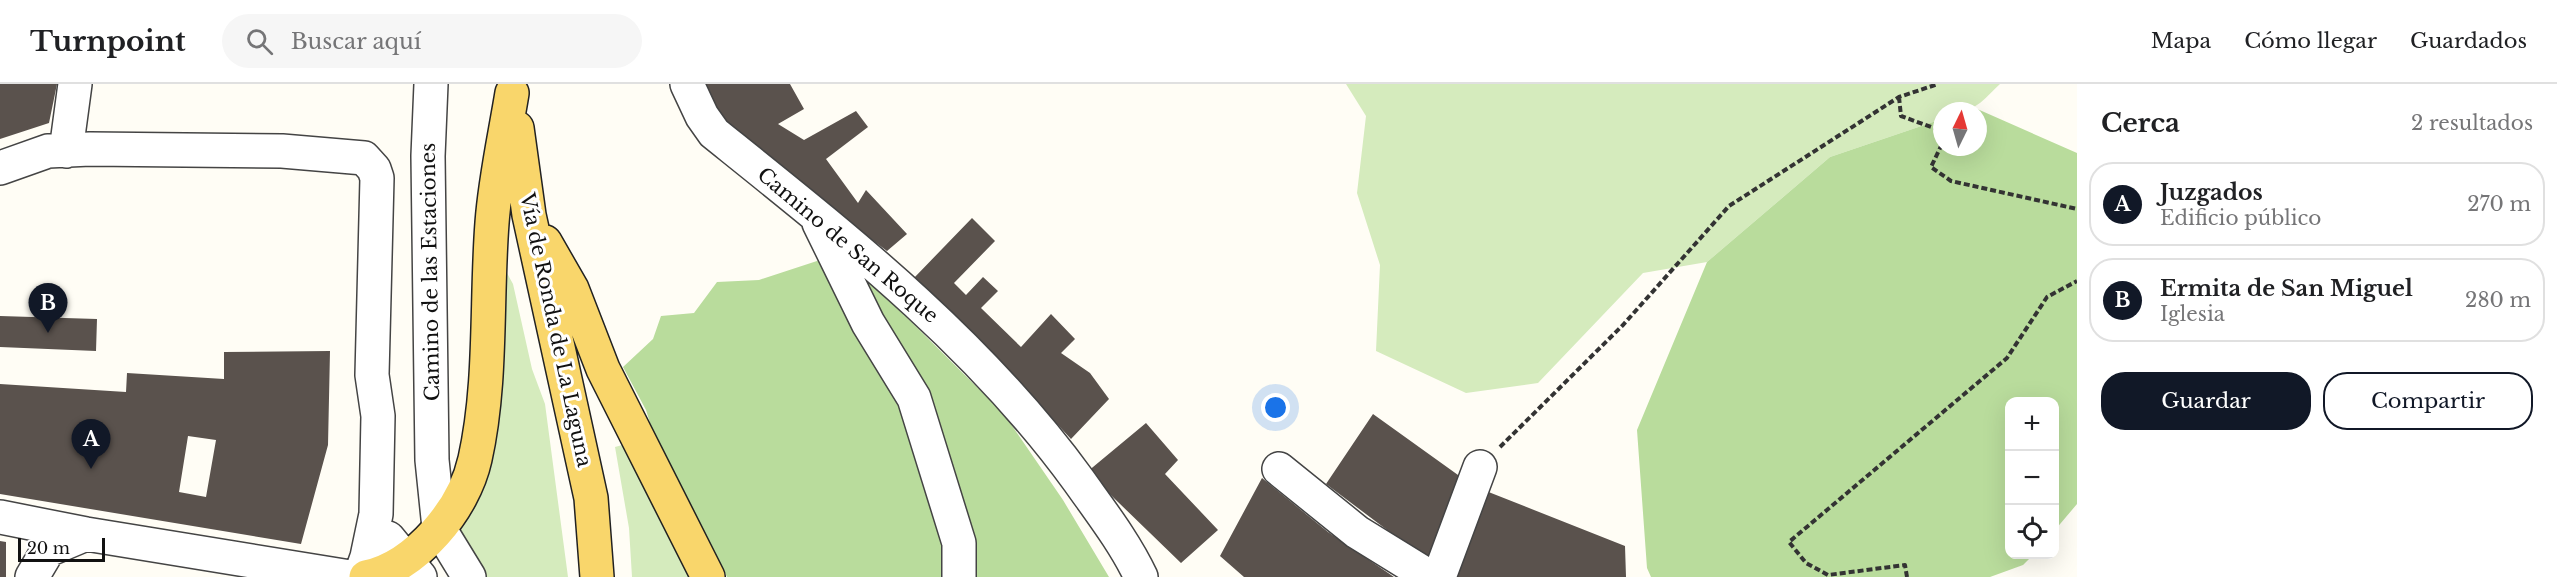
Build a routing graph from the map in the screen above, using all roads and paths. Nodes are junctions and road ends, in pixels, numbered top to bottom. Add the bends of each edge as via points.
1 (75, 84) edge
2 (431, 84) edge
3 (687, 84) edge
4 (1938, 84) edge
5 (512, 88) edge
6 (1899, 97) junction
7 (1933, 128) edge
8 (66, 150) junction
9 (1936, 156) edge
10 (0, 168) edge
11 (2077, 209) edge
12 (815, 214) junction
13 (529, 215) junction
14 (2077, 281) edge
15 (432, 460) junction
16 (1480, 467) joint
17 (1279, 469) dead end
18 (376, 514) junction
19 (0, 517) edge
20 (439, 528) junction
21 (86, 534) junction
22 (412, 569) edge
23 (32, 577) edge
24 (350, 577) edge
25 (360, 577) edge
26 (366, 577) edge
27 (468, 577) edge
28 (597, 577) edge
29 (708, 577) edge
30 (958, 577) edge
31 (1141, 577) edge
32 (1430, 577) edge
33 (1439, 577) edge
34 (1907, 577) edge

1 - 8 street
2 - 15 street, Camino de las Estaciones via 428,156
3 - 12 street, Camino de San Roque via 714,133
4 - 6 path
5 - 13 main road, Vía de Ronda de La Laguna
5 - 20 main road via 492,221 483,409 475,462 460,497
6 - 7 path via 1901,116
6 - 16 path via 1729,206 1623,325
8 - 10 street via 48,151
8 - 18 street via 309,151 364,158 374,169 377,178 372,375 366,404 378,416
9 - 11 path via 1931,167 1951,181
12 - 30 street via 868,323 914,398 959,543
12 - 31 street, Camino de San Roque via 931,314 1006,391 1056,449 1111,526
13 - 28 main road, Vía de Ronda de La Laguna via 591,498
13 - 29 main road via 572,289 603,369
14 - 34 path via 2047,297 2007,358 1789,542 1806,563 1828,575 1905,565
15 - 20 street
15 - 22 street
16 - 33 street
17 - 32 street via 1357,532
18 - 22 street via 389,541
18 - 25 street
19 - 21 street
20 - 22 main road
20 - 27 street
21 - 23 street via 48,550
21 - 24 street
22 - 26 main road

